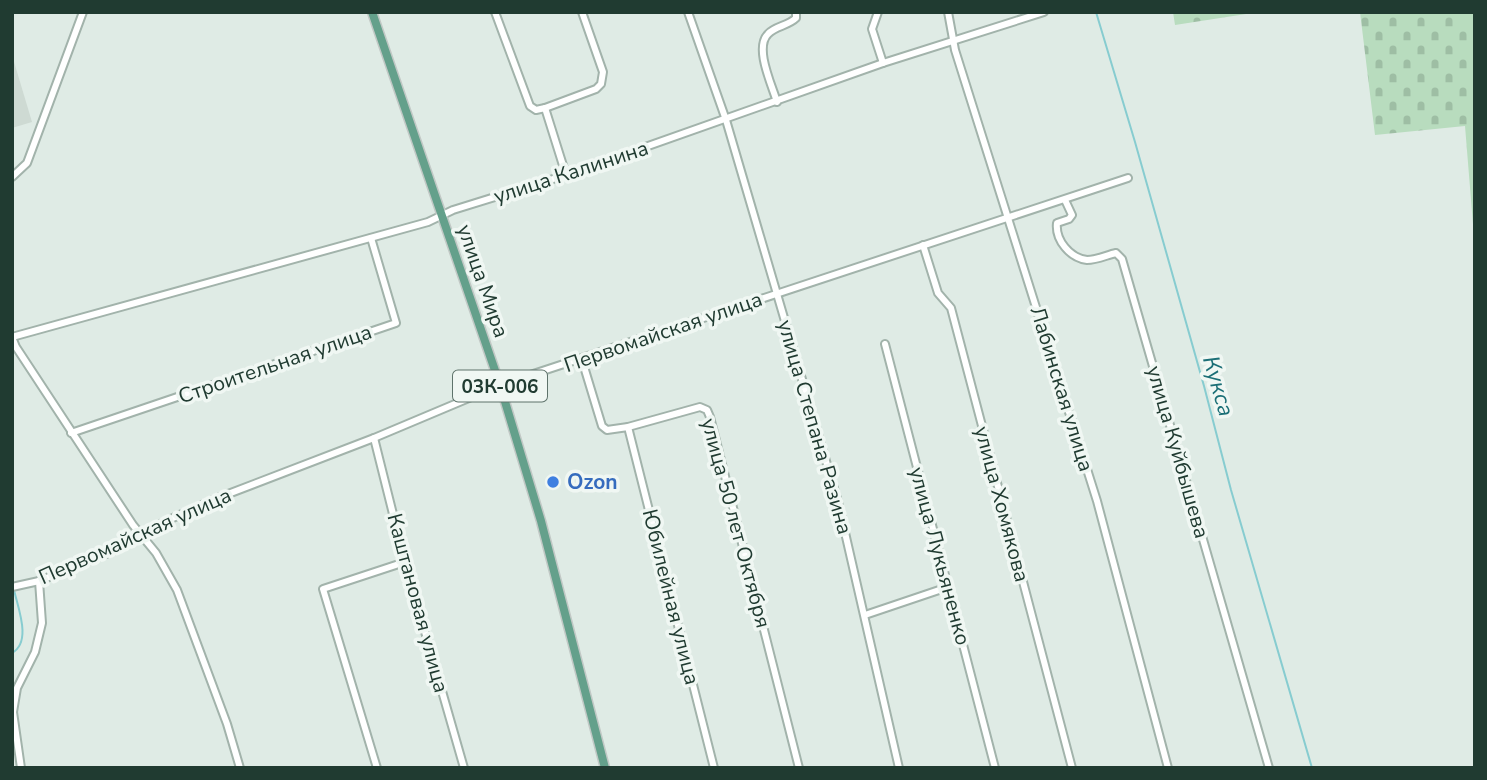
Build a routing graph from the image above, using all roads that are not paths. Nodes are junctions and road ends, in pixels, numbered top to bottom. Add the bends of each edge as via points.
1 (83, 12) edge
2 (372, 12) edge
3 (495, 12) edge
4 (582, 12) edge
5 (688, 12) edge
6 (796, 12) edge
7 (878, 12) edge
8 (948, 12) edge
9 (1044, 12) edge
10 (953, 40) junction
11 (883, 62) junction
12 (777, 102) junction
13 (545, 108) junction
14 (726, 120) junction
15 (566, 175) junction
16 (12, 177) edge
17 (1128, 178) dead end
18 (1065, 200) junction
19 (442, 216) junction
20 (1008, 217) junction
21 (371, 238) junction
22 (923, 245) junction
23 (778, 293) junction
24 (12, 337) edge
25 (885, 344) dead end
26 (582, 360) junction
27 (500, 385) junction
28 (628, 427) junction
29 (71, 433) junction
30 (374, 438) junction
31 (141, 534) junction
32 (405, 562) junction
33 (39, 581) junction
34 (12, 587) edge
35 (948, 587) junction
36 (864, 615) junction
37 (21, 768) edge
38 (240, 768) edge
39 (377, 768) edge
40 (464, 768) edge
41 (605, 768) edge
42 (714, 768) edge
43 (799, 768) edge
44 (899, 768) edge
45 (995, 768) edge
46 (1072, 768) edge
47 (1168, 768) edge
48 (1269, 768) edge

1 - 16 street via 27,163
2 - 19 main road, улица Мира / 03К-006
3 - 13 street via 530,106
4 - 13 street via 603,72 601,84
5 - 14 street, улица Степана Разина
6 - 12 street via 791,23 768,33 763,42 762,54
7 - 11 street via 872,29
8 - 10 street, Лабинская улица
9 - 10 street, улица Калинина
10 - 11 street, улица Калинина
10 - 20 street, Лабинская улица
11 - 12 street, улица Калинина
12 - 14 street, улица Калинина
13 - 15 street
14 - 15 street, улица Калинина
14 - 23 street, улица Степана Разина
15 - 19 street, улица Калинина
17 - 18 street, Первомайская улица
18 - 20 street, Первомайская улица
18 - 48 street, улица Куйбышева via 1072,215 1056,223 1056,228 1067,250 1085,259 1116,253 1122,259
19 - 21 street, улица Калинина
19 - 27 main road, улица Мира / 03К-006
20 - 22 street, Первомайская улица
20 - 47 street, Лабинская улица via 1097,500
21 - 24 street, улица Калинина
21 - 29 street, Строительная улица via 396,323
22 - 23 street, Первомайская улица
22 - 46 street, улица Хомякова via 937,293 951,308
23 - 26 street, Первомайская улица
23 - 36 street, улица Степана Разина via 838,502
24 - 29 street
25 - 35 street, улица Лукьяненко
26 - 27 street, Первомайская улица
26 - 28 street via 602,426 607,430
27 - 30 street, Первомайская улица
27 - 41 main road, улица Мира / 03К-006 via 541,521
28 - 42 street, Юбилейная улица
28 - 43 street, улица 50 лет Октября via 700,407 707,410
29 - 31 street
30 - 31 street, Первомайская улица via 215,499
30 - 32 street, Каштановая улица
31 - 33 street, Первомайская улица via 113,551
31 - 38 street via 177,590
32 - 39 street via 323,589
32 - 40 street, Каштановая улица
33 - 34 street, Первомайская улица
33 - 37 street via 42,623 35,652 17,688 13,712
35 - 36 street
35 - 45 street, улица Лукьяненко
36 - 44 street, улица Степана Разина

